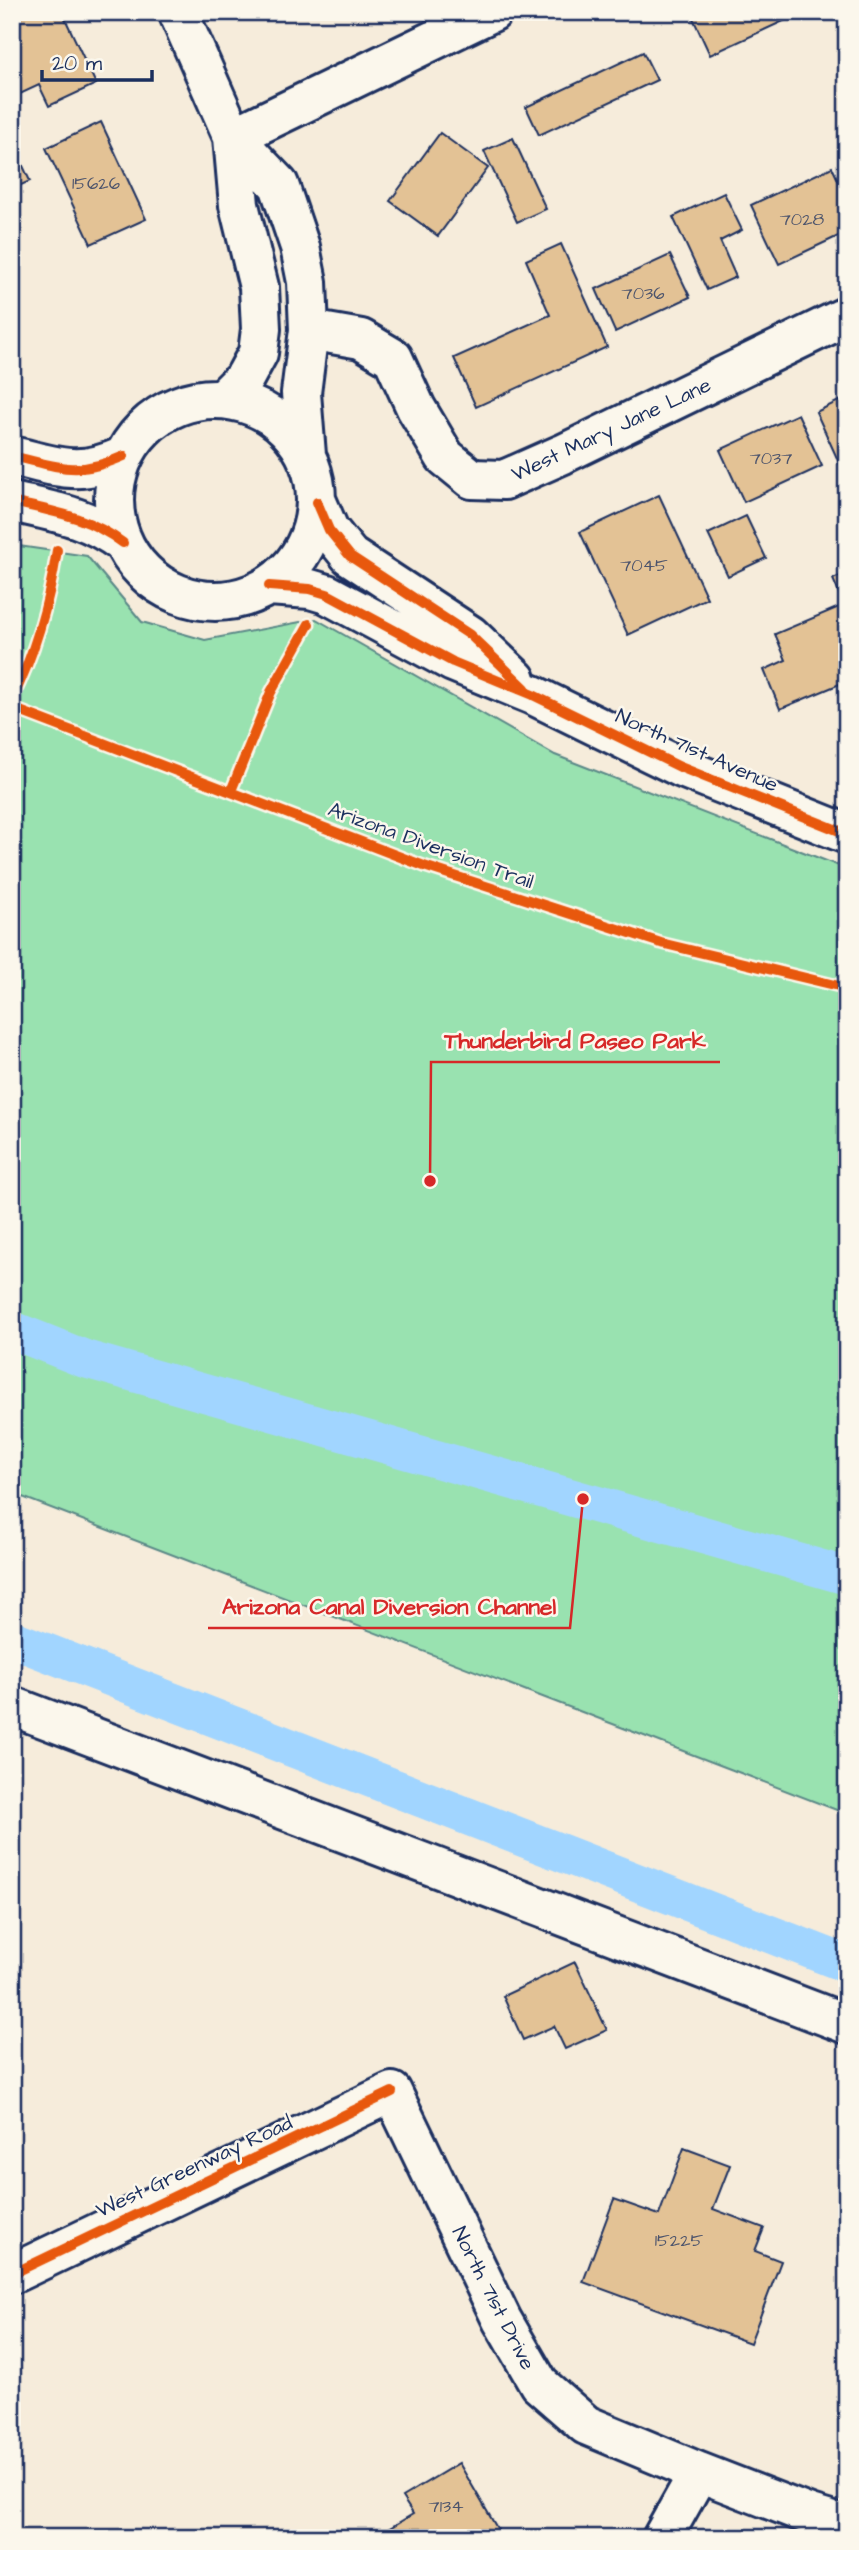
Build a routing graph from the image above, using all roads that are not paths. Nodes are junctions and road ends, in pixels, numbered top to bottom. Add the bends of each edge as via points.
1 (177, 12) edge
2 (492, 12) edge
3 (233, 137) junction
4 (847, 316) edge
5 (309, 330) junction
6 (223, 399) junction
7 (306, 455) junction
8 (12, 456) edge
9 (124, 456) junction
10 (12, 502) edge
11 (317, 502) junction
12 (123, 544) junction
13 (269, 586) junction
14 (533, 695) junction
15 (847, 834) edge
16 (12, 1706) edge
17 (847, 2024) edge
18 (392, 2092) joint
19 (12, 2274) edge
20 (699, 2472) junction
21 (847, 2526) edge
22 (662, 2538) edge

1 - 3 street, North 71st Avenue
2 - 3 street
3 - 5 street, North 71st Avenue via 279,185 300,247
3 - 6 street, North 71st Avenue via 239,205 259,287 261,330 258,353 245,377
4 - 5 street, West Mary Jane Lane via 504,480 472,479 445,457 393,358 361,339
5 - 7 street, North 71st Avenue via 301,393
6 - 7 street, North 71st Avenue via 272,415 292,433
6 - 9 street, North 71st Avenue via 192,401 164,412 141,432
7 - 11 street, North 71st Avenue
8 - 9 street via 81,469
9 - 12 street, North 71st Avenue via 115,485 115,515
10 - 12 street via 83,519
11 - 13 street, North 71st Avenue via 303,550
11 - 14 street, North 71st Avenue via 329,530 351,556 470,635
12 - 13 street, North 71st Avenue via 143,571 170,591 203,601 237,599
13 - 14 street, North 71st Avenue via 327,594 453,662
14 - 15 street, North 71st Avenue via 680,767
16 - 17 street
18 - 19 street, West Greenway Road
18 - 20 street, North 71st Drive via 502,2320 539,2384 586,2425
20 - 21 street, North 71st Drive
20 - 22 street

